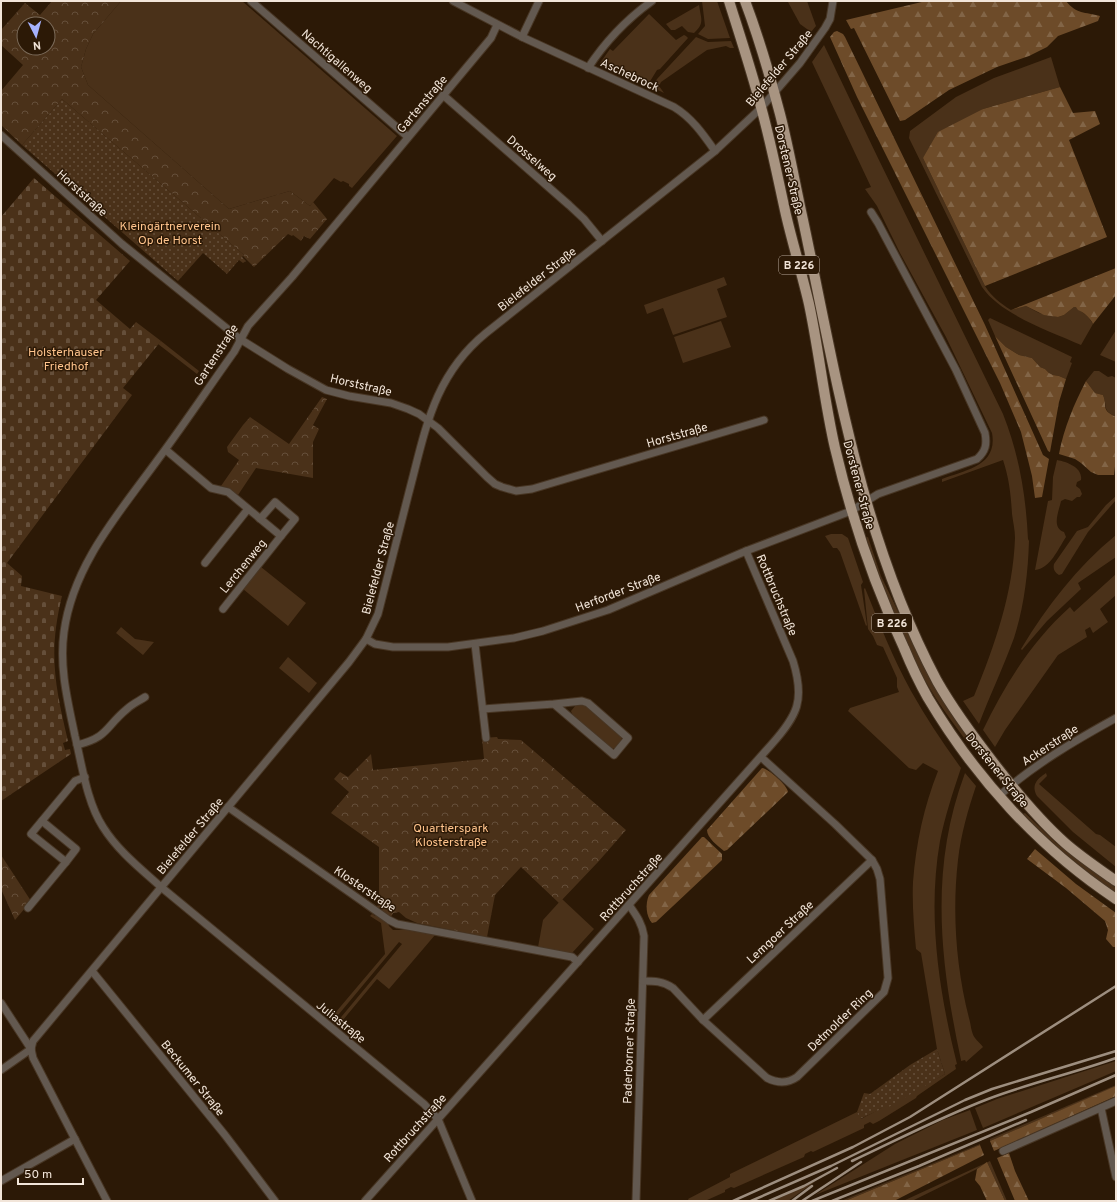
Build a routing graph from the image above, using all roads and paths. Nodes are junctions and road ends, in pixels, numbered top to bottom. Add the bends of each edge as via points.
1 (251, 1) edge
2 (453, 1) edge
3 (539, 1) edge
4 (652, 1) edge
5 (729, 1) edge
6 (745, 1) edge
7 (833, 1) edge
8 (497, 25) junction
9 (522, 38) junction
10 (588, 68) junction
11 (774, 92) junction
12 (443, 95) junction
13 (761, 108) junction
14 (1, 135) edge
15 (408, 137) junction
16 (715, 151) junction
17 (871, 212) dead end
18 (602, 241) junction
19 (240, 339) junction
20 (428, 420) junction
21 (764, 420) dead end
22 (166, 450) junction
23 (866, 501) junction
24 (248, 509) junction
25 (851, 511) junction
26 (260, 520) junction
27 (281, 536) junction
28 (746, 551) junction
29 (205, 562) dead end
30 (223, 609) dead end
31 (366, 639) junction
32 (475, 644) junction
33 (145, 697) dead end
34 (554, 704) junction
35 (483, 709) junction
36 (1116, 718) edge
37 (486, 738) dead end
38 (77, 745) junction
39 (761, 757) junction
40 (85, 777) junction
41 (1011, 785) junction
42 (1000, 796) junction
43 (228, 807) junction
44 (42, 820) junction
45 (872, 860) junction
46 (66, 862) junction
47 (1116, 881) edge
48 (161, 888) junction
49 (1116, 899) edge
50 (629, 905) junction
51 (28, 908) dead end
52 (578, 962) junction
53 (92, 971) junction
54 (643, 981) junction
55 (1, 1003) edge
56 (703, 1020) junction
57 (30, 1049) junction
58 (1, 1070) edge
59 (1116, 1101) edge
60 (1101, 1108) junction
61 (438, 1119) junction
62 (76, 1139) junction
63 (1004, 1151) dead end
64 (1116, 1177) edge
65 (1, 1181) edge
66 (108, 1201) edge
67 (275, 1201) edge
68 (365, 1201) edge
69 (472, 1201) edge
70 (636, 1201) edge

1 - 15 street, Nachtigallenweg
2 - 8 street, Aschebrock
3 - 9 street
4 - 10 street via 608,41
5 - 13 main road, Dorstener Straße / B 226
6 - 11 main road, Dorstener Straße / B 226
7 - 11 street, Bielefelder Straße via 825,28 800,63
8 - 9 street, Aschebrock
8 - 12 street, Gartenstraße via 491,38
9 - 10 street, Aschebrock
10 - 16 street, Aschebrock via 681,111 699,128
11 - 13 street, Bielefelder Straße
11 - 23 main road, Dorstener Straße / B 226 via 849,438
12 - 15 street, Gartenstraße
12 - 18 street, Drosselweg via 569,205
13 - 16 street, Bielefelder Straße
13 - 25 main road, Dorstener Straße / B 226 via 809,304 830,424
14 - 19 street, Horststraße via 122,244
15 - 19 street, Gartenstraße via 248,326
16 - 18 street, Bielefelder Straße
17 - 23 street, Dorstener Straße via 956,370 987,441 986,448 977,459 888,490
18 - 20 street, Bielefelder Straße via 464,353 444,383
19 - 20 street, Horststraße via 326,390 391,403
19 - 22 street, Gartenstraße via 234,352
20 - 21 street, Horststraße via 487,478 502,487 516,491 532,489
20 - 31 street, Bielefelder Straße via 378,614
22 - 24 street, Lerchenweg via 212,488 228,492
22 - 38 street, Gartenstraße via 84,566 70,603 63,633 63,671
23 - 25 street, Herforder Straße
23 - 41 main road, Dorstener Straße / B 226 via 895,587 938,682 980,746
24 - 26 street, Lerchenweg
24 - 29 street
25 - 28 street, Herforder Straße
25 - 42 main road, Dorstener Straße / B 226 via 894,628 927,696 973,764
26 - 27 street, Lerchenweg
26 - 27 street, Lerchenweg via 275,502 295,519
27 - 30 street, Lerchenweg
28 - 32 street, Herforder Straße via 602,612 543,631
28 - 39 street, Rottbruchstraße via 793,661 799,689 796,710 789,723
31 - 32 street, Herforder Straße via 375,644 393,647 448,647
31 - 43 street, Bielefelder Straße
32 - 35 street
33 - 38 street via 127,709 105,733
34 - 34 street via 614,755 628,738 588,703 582,701
34 - 35 street
35 - 37 street
36 - 41 street, Ackerstraße via 1077,740
38 - 40 street, Gartenstraße
39 - 45 street, Detmolder Ring
39 - 50 street, Rottbruchstraße
40 - 44 street via 75,781
40 - 48 street, Gartenstraße via 93,807 102,826 122,851
41 - 42 street, Ackerstraße
41 - 47 main road, Dorstener Straße / B 226 via 1054,833
42 - 49 main road, Dorstener Straße / B 226 via 1016,815 1066,862
43 - 48 street, Bielefelder Straße
43 - 52 street, Klosterstraße via 398,924 572,957
44 - 46 street via 76,849
44 - 46 street via 31,834
45 - 56 street, Lemgoer Straße
45 - 56 street, Detmolder Ring via 880,879 887,985 878,999 797,1077 789,1082 766,1078
46 - 51 street
48 - 53 street, Bielefelder Straße
48 - 61 street, Juliastraße via 424,1104
50 - 52 street, Rottbruchstraße
50 - 54 street, Paderborner Straße via 643,930
52 - 61 street, Rottbruchstraße
53 - 57 street, Bielefelder Straße via 33,1041
53 - 67 street, Beckumer Straße
54 - 56 street, Detmolder Ring via 666,983
54 - 70 street, Paderborner Straße
55 - 57 street
57 - 58 street
57 - 62 street via 38,1070
59 - 60 street
60 - 63 street
60 - 64 street
61 - 68 street, Rottbruchstraße
61 - 69 street, Juliastraße
62 - 65 street
62 - 66 street

